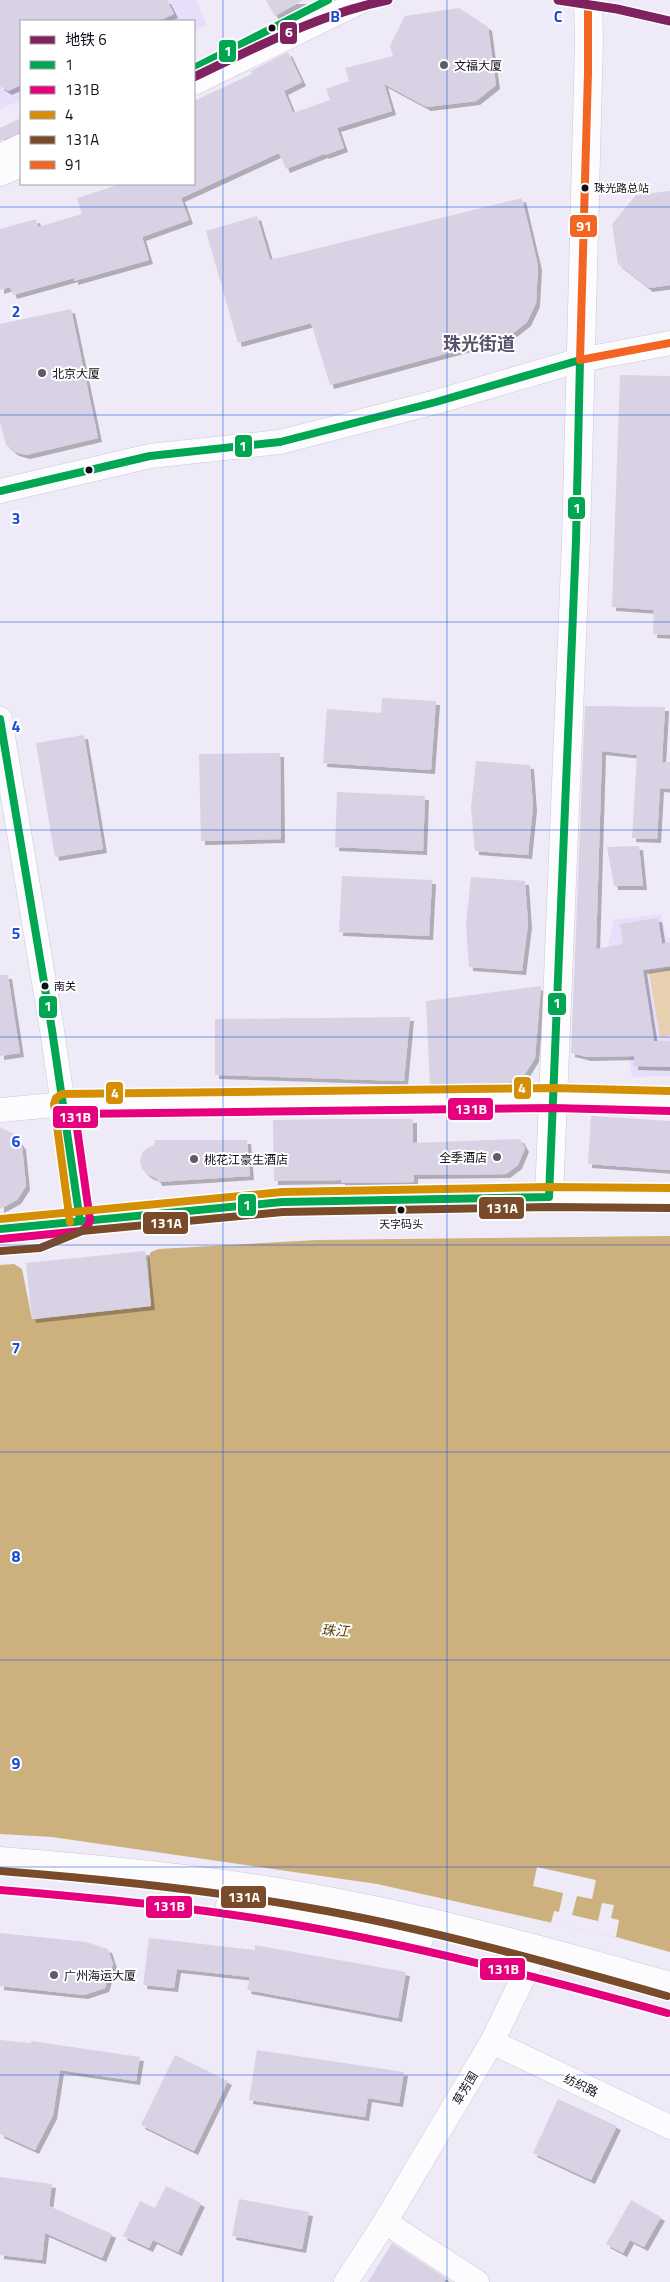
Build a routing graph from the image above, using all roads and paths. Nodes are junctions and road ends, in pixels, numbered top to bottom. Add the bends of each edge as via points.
1 (328, 0) edge
2 (364, 0) edge
3 (588, 0) edge
4 (195, 67) edge
5 (195, 83) edge
6 (20, 146) edge
7 (0, 156) edge
8 (20, 165) edge
9 (0, 174) edge
10 (670, 343) edge
11 (580, 360) junction
12 (0, 491) edge
13 (0, 719) edge
14 (553, 1098) junction
15 (670, 1101) edge
16 (64, 1104) junction
17 (0, 1110) edge
18 (562, 1197) junction
19 (670, 1198) edge
20 (80, 1220) junction
21 (0, 1229) edge
22 (0, 1241) edge
23 (0, 1861) edge
24 (0, 1880) edge
25 (534, 1957) junction
26 (670, 1986) edge
27 (670, 2003) edge
28 (492, 2042) junction
29 (670, 2127) edge
30 (385, 2222) junction
31 (346, 2282) edge
32 (477, 2282) edge

1 - 4 street
2 - 5 street
3 - 11 main road
6 - 7 street
8 - 9 street
10 - 11 street
11 - 12 street via 436,402 280,442 150,456
11 - 14 main road via 576,561
13 - 16 street
14 - 15 main road
14 - 16 street
14 - 18 main road
16 - 17 street
16 - 20 street
18 - 19 main road
18 - 20 main road via 282,1202
20 - 21 main road
20 - 22 main road via 37,1238
23 - 25 main road via 166,1878 306,1897 441,1924
24 - 25 main road via 156,1895 262,1910
25 - 26 main road
25 - 27 main road
25 - 28 street, 草芳围
28 - 29 street, 纺织路
28 - 30 street, 草芳围
30 - 31 street, 草芳围
30 - 32 street

